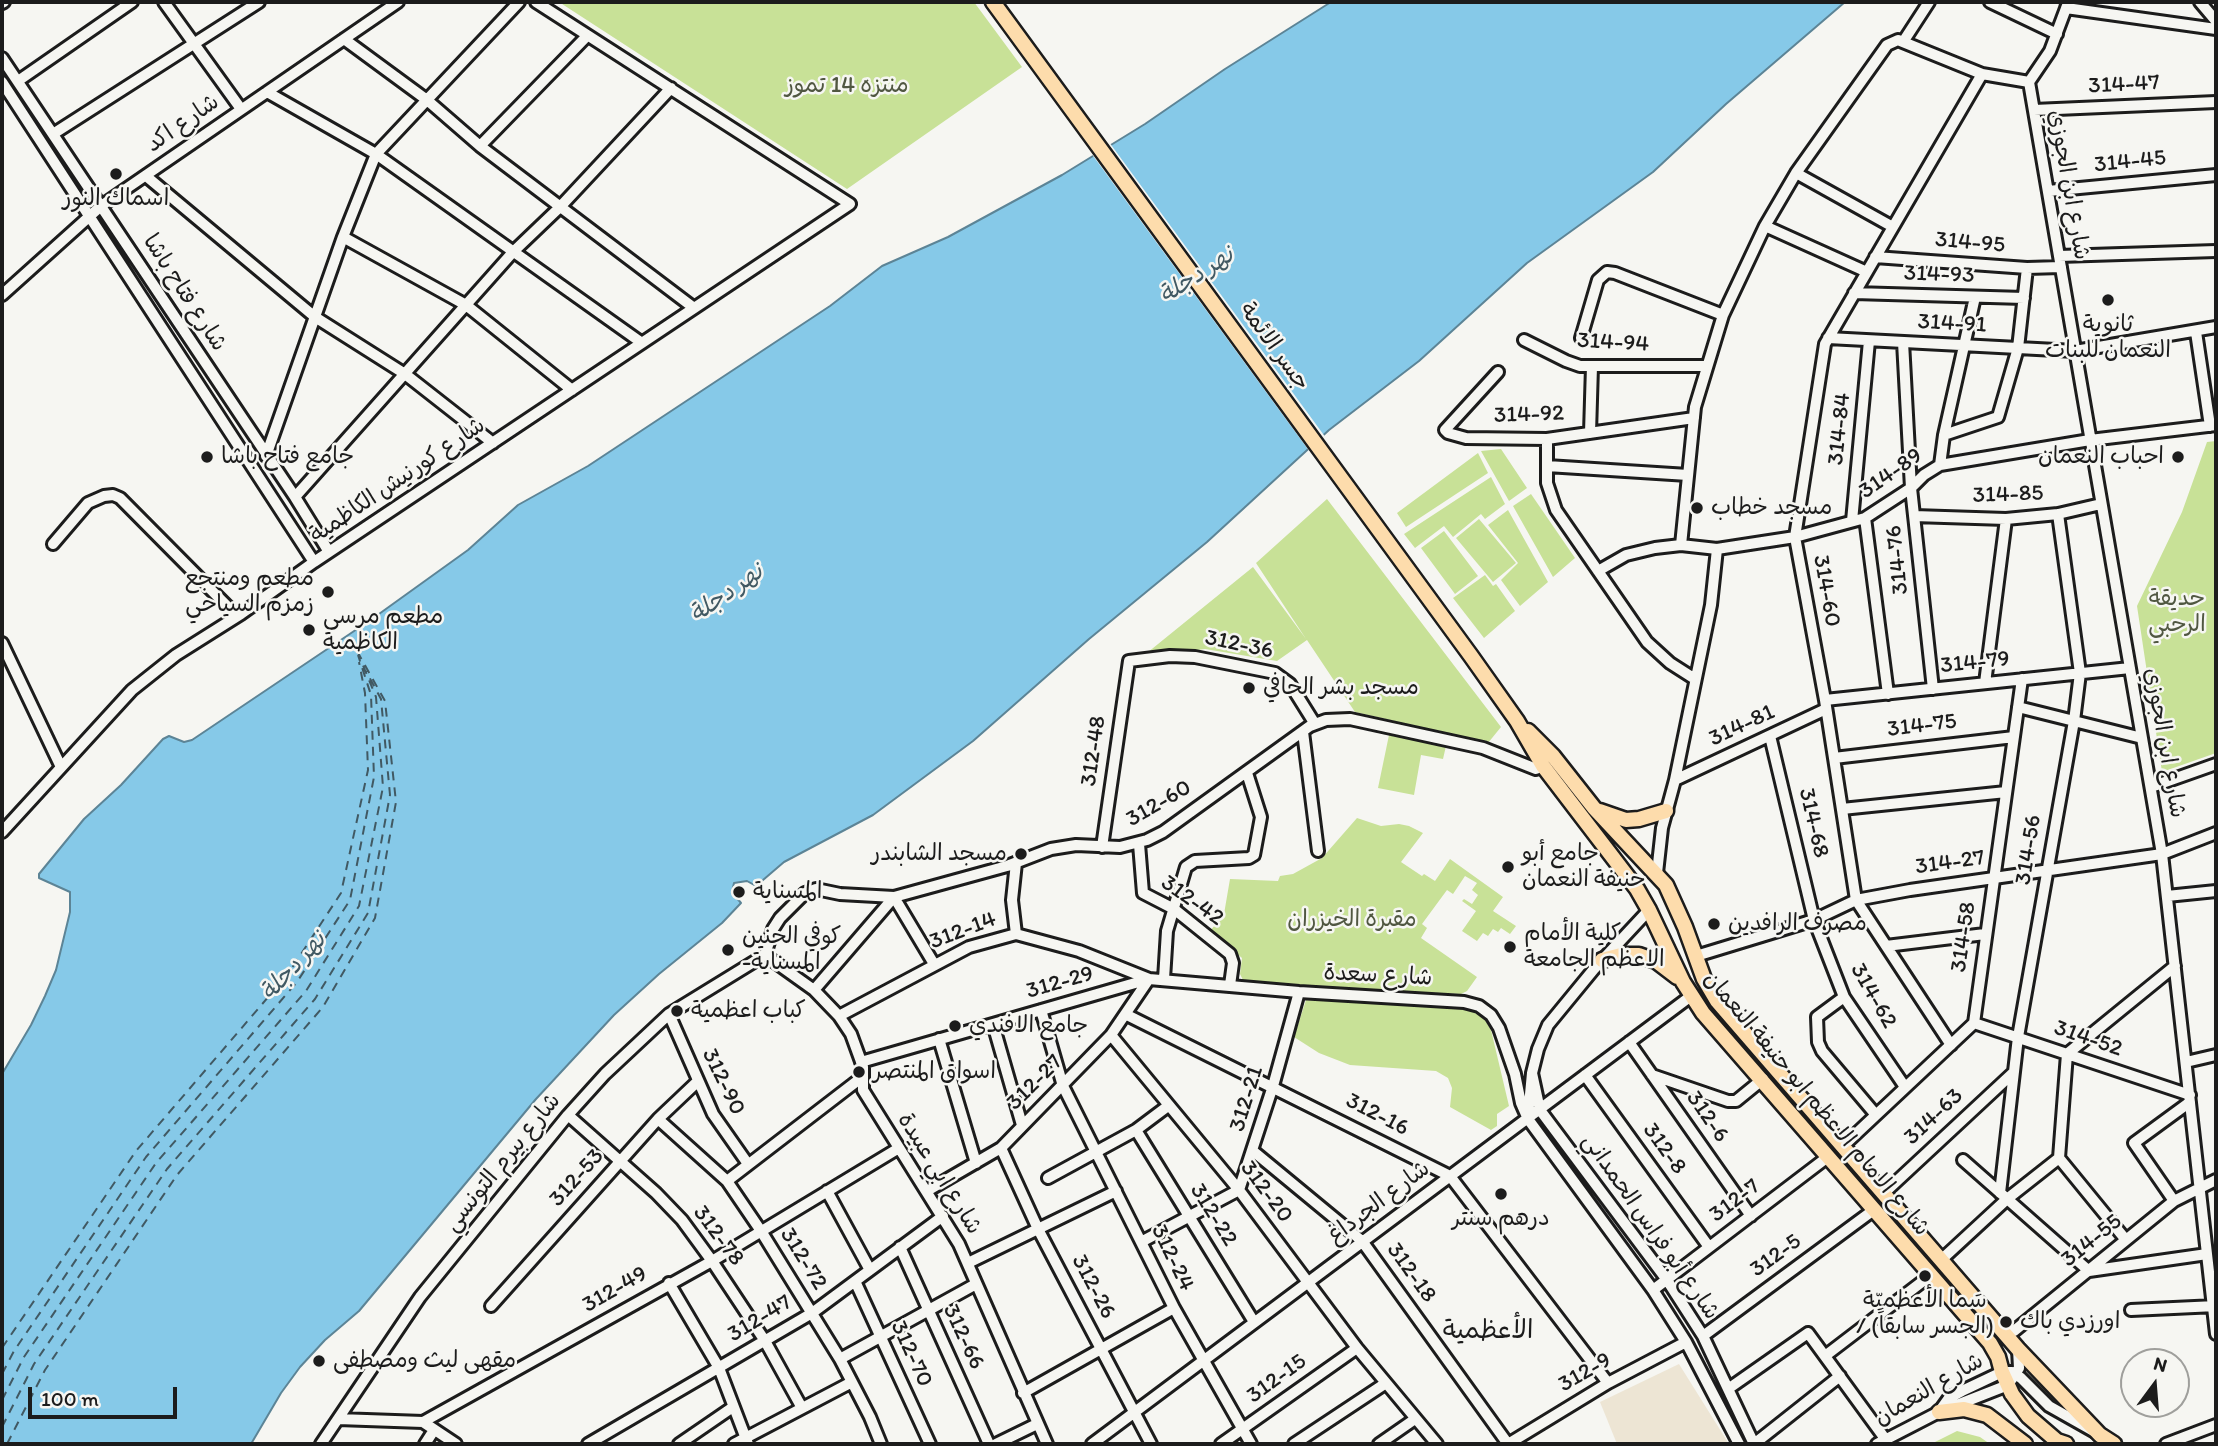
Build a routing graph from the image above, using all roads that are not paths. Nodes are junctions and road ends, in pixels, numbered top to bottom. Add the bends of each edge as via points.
1 (132, 2) edge
2 (164, 2) edge
3 (259, 2) edge
4 (398, 2) edge
5 (519, 2) edge
6 (536, 2) edge
7 (993, 2) edge
8 (1929, 2) edge
9 (1990, 2) edge
10 (2200, 2) edge
11 (2067, 5) edge
12 (2216, 21) edge
13 (2216, 29) edge
14 (2057, 34) junction
15 (587, 36) junction
16 (344, 39) junction
17 (1903, 43) junction
18 (194, 45) junction
19 (2, 58) edge
20 (1982, 74) junction
21 (18, 81) junction
22 (2, 82) edge
23 (2029, 82) junction
24 (671, 88) junction
25 (267, 92) junction
26 (427, 100) junction
27 (2216, 102) edge
28 (241, 109) junction
29 (2034, 110) junction
30 (53, 134) junction
31 (480, 146) junction
32 (376, 154) junction
33 (1796, 173) junction
34 (2216, 175) edge
35 (146, 176) junction
36 (2048, 191) junction
37 (101, 206) junction
38 (560, 207) junction
39 (89, 216) junction
40 (1765, 226) junction
41 (1893, 227) junction
42 (343, 237) junction
43 (2216, 251) edge
44 (513, 252) junction
45 (1875, 257) junction
46 (2060, 262) junction
47 (2027, 268) junction
48 (1867, 272) junction
49 (1854, 293) junction
50 (2, 295) edge
51 (1975, 297) junction
52 (2024, 299) junction
53 (466, 305) junction
54 (694, 308) junction
55 (1723, 315) junction
56 (315, 317) junction
57 (2216, 327) edge
58 (2196, 332) junction
59 (1581, 338) dead end
60 (1828, 338) junction
61 (1524, 340) dead end
62 (1869, 341) junction
63 (1903, 342) junction
64 (642, 343) junction
65 (1963, 345) junction
66 (2018, 348) junction
67 (2075, 351) junction
68 (1591, 366) junction
69 (1706, 366) junction
70 (1498, 372) dead end
71 (405, 374) junction
72 (572, 390) junction
73 (1693, 418) junction
74 (2213, 425) edge
75 (1590, 433) junction
76 (1944, 435) junction
77 (1547, 439) junction
78 (2090, 440) junction
79 (493, 443) junction
80 (266, 456) junction
81 (1940, 465) junction
82 (1547, 466) junction
83 (1688, 475) junction
84 (1911, 488) junction
85 (295, 497) junction
86 (2101, 504) junction
87 (2058, 514) junction
88 (1914, 516) junction
89 (1864, 518) junction
90 (2006, 519) junction
91 (1852, 521) junction
92 (1795, 537) junction
93 (53, 544) dead end
94 (1681, 545) junction
95 (1717, 549) junction
96 (329, 552) junction
97 (314, 562) junction
98 (1598, 571) junction
99 (237, 616) junction
100 (2, 643) edge
101 (1129, 661) joint
102 (2130, 668) junction
103 (2080, 673) junction
104 (2022, 679) junction
105 (1695, 680) junction
106 (1984, 683) junction
107 (1933, 689) junction
108 (1888, 694) junction
109 (1826, 705) junction
110 (2018, 708) junction
111 (1516, 720) junction
112 (2074, 721) junction
113 (1315, 724) junction
114 (1303, 732) junction
115 (1770, 736) junction
116 (2014, 737) junction
117 (2142, 738) junction
118 (1834, 758) junction
119 (2216, 764) edge
120 (1543, 766) junction
121 (61, 767) junction
122 (1247, 773) junction
123 (1675, 780) junction
124 (2151, 787) junction
125 (2006, 792) junction
126 (1594, 808) junction
127 (1842, 809) junction
128 (1666, 811) junction
129 (2, 832) edge
130 (2216, 833) edge
131 (1139, 844) junction
132 (1102, 847) junction
133 (1318, 851) dead end
134 (2162, 854) junction
135 (1016, 863) junction
136 (2047, 870) junction
137 (1657, 873) junction
138 (1994, 878) junction
139 (1637, 889) junction
140 (2216, 891) edge
141 (2167, 896) junction
142 (894, 897) junction
143 (1673, 898) junction
144 (1856, 900) junction
145 (1174, 909) junction
146 (1649, 910) junction
147 (1814, 920) junction
148 (1016, 934) junction
149 (1985, 934) junction
150 (1886, 946) junction
151 (765, 955) junction
152 (1696, 956) junction
153 (1602, 960) junction
154 (934, 964) junction
155 (2175, 966) junction
156 (1149, 979) junction
157 (1164, 979) junction
158 (1683, 982) junction
159 (1230, 985) junction
160 (814, 990) junction
161 (1300, 992) junction
162 (1691, 996) junction
163 (1844, 997) junction
164 (1041, 1010) junction
165 (669, 1014) junction
166 (1127, 1015) junction
167 (839, 1016) junction
168 (1973, 1023) junction
169 (993, 1024) junction
170 (1111, 1035) junction
171 (2018, 1037) junction
172 (939, 1040) junction
173 (1629, 1042) junction
174 (1951, 1045) junction
175 (2067, 1054) junction
176 (2216, 1055) edge
177 (861, 1062) junction
178 (2186, 1062) junction
179 (2014, 1072) junction
180 (1532, 1073) junction
181 (1585, 1075) junction
182 (1652, 1075) junction
183 (861, 1078) junction
184 (1763, 1079) junction
185 (697, 1082) junction
186 (1063, 1086) junction
187 (1273, 1086) junction
188 (1905, 1087) junction
189 (2190, 1098) junction
190 (1168, 1107) junction
191 (1540, 1110) junction
192 (568, 1115) junction
193 (1876, 1115) junction
194 (658, 1119) junction
195 (1528, 1119) junction
196 (1022, 1125) junction
197 (1136, 1129) junction
198 (1843, 1146) junction
199 (899, 1148) junction
200 (1001, 1148) junction
201 (1253, 1151) junction
202 (1096, 1152) junction
203 (1829, 1156) junction
204 (2059, 1158) junction
205 (1963, 1160) dead end
206 (620, 1162) junction
207 (976, 1163) junction
208 (748, 1164) junction
209 (1450, 1176) junction
210 (1048, 1178) dead end
211 (2216, 1180) edge
212 (727, 1181) junction
213 (2200, 1186) junction
214 (1239, 1190) junction
215 (827, 1191) junction
216 (927, 1191) junction
217 (1116, 1191) junction
218 (1884, 1194) junction
219 (2003, 1196) junction
220 (2174, 1201) junction
221 (1875, 1209) junction
222 (943, 1216) junction
223 (1188, 1216) junction
224 (1751, 1216) junction
225 (1038, 1229) junction
226 (761, 1231) junction
227 (2126, 1240) junction
228 (1362, 1241) junction
229 (1141, 1242) junction
230 (900, 1247) junction
231 (1709, 1247) junction
232 (2207, 1254) junction
233 (1941, 1260) junction
234 (712, 1261) junction
235 (968, 1263) junction
236 (870, 1269) junction
237 (2089, 1271) junction
238 (1931, 1275) junction
239 (1667, 1280) junction
240 (855, 1281) junction
241 (669, 1283) junction
242 (1307, 1283) junction
243 (976, 1284) junction
244 (1653, 1290) junction
245 (491, 1306) dead end
246 (2215, 1307) edge
247 (1174, 1308) junction
248 (2131, 1310) dead end
249 (927, 1311) junction
250 (811, 1313) junction
251 (1254, 1322) junction
252 (2014, 1331) dead end
253 (2216, 1334) edge
254 (1703, 1336) junction
255 (880, 1337) junction
256 (765, 1340) junction
257 (1686, 1342) junction
258 (1102, 1348) junction
259 (1357, 1348) junction
260 (2018, 1349) junction
261 (1825, 1356) junction
262 (840, 1359) junction
263 (1204, 1360) junction
264 (719, 1368) junction
265 (1840, 1376) junction
266 (2009, 1377) junction
267 (852, 1382) junction
268 (1386, 1383) junction
269 (1608, 1383) junction
270 (1728, 1389) junction
271 (1023, 1393) junction
272 (733, 1407) junction
273 (802, 1408) junction
274 (1939, 1412) junction
275 (1134, 1413) junction
276 (338, 1419) junction
277 (1415, 1419) junction
278 (423, 1422) junction
279 (1037, 1424) junction
280 (2216, 1424) edge
281 (434, 1430) junction
282 (1243, 1430) junction
283 (2100, 1435) junction
284 (747, 1441) edge
285 (1882, 1442) edge
286 (321, 1444) edge
287 (425, 1444) edge
288 (456, 1444) edge
289 (588, 1444) edge
290 (678, 1444) edge
291 (734, 1444) edge
292 (881, 1444) edge
293 (929, 1444) edge
294 (989, 1444) edge
295 (996, 1444) edge
296 (1046, 1444) edge
297 (1092, 1444) edge
298 (1151, 1444) edge
299 (1221, 1444) edge
300 (1251, 1444) edge
301 (1294, 1444) edge
302 (1378, 1444) edge
303 (1437, 1444) edge
304 (1508, 1444) edge
305 (1739, 1444) edge
306 (1754, 1444) edge
307 (2025, 1444) edge
308 (2066, 1444) edge
309 (2114, 1444) edge
310 (2166, 1444) edge

1 - 21 street
2 - 18 street
3 - 18 street
4 - 16 street, شارع اكد
5 - 26 street
6 - 15 street
7 - 111 main road, جسر الائمة
8 - 17 street
9 - 14 street
10 - 12 street
11 - 13 street
11 - 14 street
14 - 23 street
15 - 24 street
15 - 31 street
16 - 25 street, شارع اكد
16 - 26 street
17 - 20 street
17 - 33 street via 1892,41 1887,46
18 - 28 street
18 - 30 street
19 - 21 street, شارع فتاح باشا
20 - 23 street
20 - 41 street, 314-60
21 - 30 street, شارع فتاح باشا
22 - 39 street, شارع فتاح باشا
23 - 29 street, شارع ابن الجوزي
24 - 38 street
24 - 54 street, شارع كورنيش الكاظمية via 850,204
25 - 28 street, شارع اكد
25 - 32 street
26 - 31 street
26 - 32 street
27 - 29 street, 314-47
28 - 35 street, شارع اكد
29 - 36 street, شارع ابن الجوزي
30 - 37 street, شارع فتاح باشا
31 - 38 street
32 - 42 street
32 - 44 street
33 - 40 street
33 - 41 street
34 - 36 street, 314-45
35 - 37 street, شارع اكد
35 - 56 street
36 - 46 street, شارع ابن الجوزي
37 - 39 street, شارع اكد
37 - 80 street, شارع فتاح باشا
38 - 44 street
38 - 54 street
39 - 50 street, شارع اكد
39 - 97 street, شارع فتاح باشا
40 - 48 street
40 - 55 street
41 - 45 street, 314-60
42 - 53 street
42 - 56 street
43 - 46 street, 314-95
44 - 53 street
44 - 64 street
45 - 47 street, 314-95
45 - 48 street, 314-60
46 - 47 street, 314-95
46 - 67 street, شارع ابن الجوزي
47 - 52 street
48 - 49 street, 314-60
49 - 51 street, 314-93
49 - 60 street, 314-60
51 - 52 street, 314-93
51 - 65 street
52 - 66 street
53 - 71 street
53 - 72 street
54 - 64 street, شارع كورنيش الكاظمية
55 - 59 street via 1607,272 1598,280
55 - 69 street
56 - 71 street
56 - 80 street
57 - 58 street, 314-91
58 - 67 street, 314-91
58 - 74 street
60 - 62 street, 314-91
60 - 92 street, 314-60
61 - 68 street, 314-94 via 1573,365
62 - 63 street, 314-91
62 - 91 street, 314-84
63 - 65 street, 314-91
63 - 84 street, 314-76
64 - 72 street, شارع كورنيش الكاظمية
65 - 66 street, 314-91
65 - 76 street
66 - 67 street, 314-91
66 - 76 street via 1998,417
67 - 78 street, شارع ابن الجوزي
68 - 69 street, 314-94
68 - 75 street
69 - 73 street
70 - 77 street, 314-92 via 1445,430 1466,438
71 - 79 street
71 - 85 street
72 - 79 street, شارع كورنيش الكاظمية
73 - 75 street, 314-92
73 - 83 street
74 - 78 street, 314-89
75 - 77 street, 314-92
76 - 81 street
77 - 82 street
78 - 81 street, 314-89
78 - 86 street, شارع ابن الجوزي
79 - 96 street, شارع كورنيش الكاظمية
80 - 85 street, شارع فتاح باشا
81 - 84 street, 314-89
82 - 83 street
82 - 98 street via 1556,510
83 - 94 street
84 - 88 street, 314-76
84 - 89 street, 314-89
85 - 96 street, شارع فتاح باشا
86 - 87 street, 314-85
86 - 102 street, شارع ابن الجوزي
87 - 90 street, 314-85
87 - 103 street, 314-56
88 - 90 street, 314-85
88 - 107 street, 314-76
89 - 91 street, 314-89
89 - 108 street
90 - 106 street
91 - 92 street, 314-89
92 - 95 street, 314-89
92 - 109 street, 314-60
93 - 99 street via 88,503 113,495
94 - 95 street, 314-89
94 - 98 street, 314-89 via 1626,555
95 - 105 street via 1712,605
96 - 97 street, شارع كورنيش الكاظمية
97 - 99 street, شارع كورنيش الكاظمية
98 - 105 street via 1647,642
99 - 121 street, شارع كورنيش الكاظمية via 132,690
100 - 121 street
101 - 113 street, 312-36 via 1209,658 1275,673 1290,684
101 - 132 street, 312-48
102 - 103 street, 314-79
102 - 117 street, شارع ابن الجوزي
103 - 104 street, 314-79
103 - 112 street, 314-56
104 - 106 street, 314-79
104 - 110 street, 314-58
105 - 123 street
106 - 107 street, 314-79
107 - 108 street, 314-79
108 - 109 street, 314-79
109 - 115 street, 314-81
109 - 118 street, 314-60
110 - 112 street
110 - 116 street, 314-58
111 - 120 main road, شارع الامام الاعظم ابو حنيفة النعمان
111 - 126 main road, شارع الامام الاعظم ابو حنيفة النعمان via 1553,756
112 - 117 street
112 - 136 street, 314-56
113 - 114 street, 312-60
113 - 120 street, 312-60 via 1350,719 1483,748 1536,769
114 - 122 street, 312-60
114 - 133 street
115 - 123 street, 314-81
115 - 147 street, 314-68
116 - 118 street, 314-75
116 - 125 street, 314-58
117 - 124 street, شارع ابن الجوزي
118 - 127 street, 314-60
119 - 124 street
120 - 139 main road, شارع الامام الاعظم ابو حنيفة النعمان
121 - 129 street, شارع كورنيش الكاظمية
122 - 131 street, 312-60
122 - 145 street via 1261,817 1254,855 1188,864
123 - 128 street
124 - 134 street, شارع ابن الجوزي
125 - 127 street
125 - 138 street, 314-58
126 - 128 main road via 1626,820
126 - 137 main road, شارع الامام الاعظم ابو حنيفة النعمان
127 - 144 street, 314-60
128 - 137 street
130 - 134 street, 314-27
131 - 132 street, 312-60
131 - 145 street, 312-42 via 1143,893
132 - 135 street, 312-60 via 1063,847
134 - 136 street, 314-27
134 - 141 street, شارع ابن الجوزي
135 - 142 street, 312-60
135 - 148 street via 1012,900
136 - 138 street, 314-27
136 - 171 street, 314-56
137 - 139 main road
137 - 143 main road, شارع الامام الاعظم ابو حنيفة النعمان
138 - 144 street, 314-27
138 - 149 street, 314-58
139 - 146 main road, شارع الامام الاعظم ابو حنيفة النعمان
140 - 141 street
141 - 155 street, شارع ابن الجوزي
142 - 151 street, 312-60 via 809,891 776,923
142 - 154 street
142 - 160 street
143 - 146 main road
143 - 152 main road, شارع الامام الاعظم ابو حنيفة النعمان
144 - 147 street, 314-27
144 - 150 street, 314-60
145 - 157 street via 1167,931
145 - 159 street, 312-42 via 1230,954
146 - 153 street, شارع أبو فراس الحمداني
146 - 158 main road, شارع الامام الاعظم ابو حنيفة النعمان
147 - 152 street, 314-27
147 - 163 street, 314-62
148 - 154 street, 312-14 via 969,947
148 - 156 street, 312-14 via 1079,951
149 - 150 street
149 - 168 street, 314-58
150 - 174 street, 314-60
151 - 160 street, شارع ابي عبيدة
151 - 165 street, شارع بيرم التونسي
152 - 198 main road, شارع الامام الاعظم ابو حنيفة النعمان via 1717,1001
153 - 158 main road via 1620,954 1639,955 1656,961
153 - 180 street, شارع أبو فراس الحمداني via 1548,1025
154 - 167 street, 312-14
155 - 175 street
155 - 178 street, شارع ابن الجوزي
156 - 157 street, شارع سعدة
156 - 164 street, 312-29
156 - 166 street, 312-27
157 - 159 street, شارع سعدة
158 - 162 main road, شارع الامام الاعظم ابو حنيفة النعمان
159 - 161 street, شارع سعدة
160 - 167 street, شارع ابي عبيدة
161 - 187 street, 312-21
161 - 195 street, شارع سعدة via 1479,1006 1499,1028
162 - 173 street, شارع الجرداغ
162 - 184 main road, شارع الامام الاعظم ابو حنيفة النعمان
163 - 188 street, 314-62
163 - 193 street via 1817,1017 1818,1042
164 - 169 street, 312-29
164 - 186 street, 312-24
165 - 185 street, 312-90
165 - 192 street, شارع بيرم التونسي
166 - 170 street, 312-27
166 - 187 street, 312-16
167 - 177 street, شارع ابي عبيدة
168 - 171 street, 314-52
168 - 174 street
169 - 172 street, 312-29
169 - 196 street
170 - 186 street, 312-27
170 - 190 street, 312-20
171 - 175 street, 314-52
171 - 179 street, 314-56
172 - 177 street, 312-29
172 - 207 street
173 - 181 street, شارع الجرداغ
173 - 182 street, 312-6
174 - 188 street
175 - 189 street, 314-52
175 - 204 street
176 - 178 street
177 - 183 street, شارع ابي عبيدة
178 - 189 street, شارع ابن الجوزي
179 - 218 street, 314-63
179 - 219 street, 314-56
180 - 191 street, شارع أبو فراس الحمداني
180 - 195 street, شارع أبو فراس الحمداني
181 - 191 street, شارع الجرداغ
181 - 231 street, 312-8
182 - 184 street via 1728,1101 1736,1101
182 - 224 street, 312-6
183 - 199 street, شارع ابي عبيدة via 865,1095
183 - 208 street
184 - 203 main road, شارع الامام الاعظم ابو حنيفة النعمان
185 - 194 street, 312-53
185 - 208 street, 312-90
186 - 196 street, 312-27
186 - 202 street, 312-24
187 - 201 street, 312-21
187 - 209 street, 312-16
188 - 193 street
189 - 213 street, شارع ابن الجوزي
189 - 220 street via 2134,1143
190 - 197 street
190 - 214 street, 312-20
191 - 195 street, شارع الجرداغ
191 - 239 street, شارع أبو فراس الحمداني
192 - 206 street, 312-78
192 - 276 street, شارع بيرم التونسي via 420,1297
193 - 198 street
194 - 206 street, 312-53
194 - 212 street, 312-72
195 - 209 street, شارع الجرداغ
195 - 244 street, شارع أبو فراس الحمداني
196 - 200 street, 312-27
197 - 202 street
197 - 223 street, 312-22
198 - 218 main road, شارع الامام الاعظم ابو حنيفة النعمان
199 - 215 street, 312-49
199 - 216 street, شارع ابي عبيدة
200 - 207 street, 312-27
200 - 225 street, 312-26
201 - 214 street, 312-21
201 - 228 street, 312-18
202 - 210 street
202 - 217 street, 312-24
203 - 221 main road, شارع الامام الاعظم ابو حنيفة النعمان
203 - 224 street, 312-7
204 - 219 street
204 - 227 street
205 - 219 street
206 - 234 street, 312-78 via 682,1220
206 - 245 street, 312-53
207 - 216 street, 312-27
208 - 212 street
209 - 228 street, شارع الجرداغ
209 - 269 street, 312-16
211 - 213 street, 314-55
212 - 226 street, 312-72
213 - 220 street, 314-55
213 - 232 street, شارع ابن الجوزي
214 - 223 street
214 - 242 street, 312-20
215 - 226 street, 312-49
215 - 236 street
216 - 222 street, شارع ابي عبيدة
217 - 225 street
217 - 229 street, 312-24
218 - 233 main road, شارع الامام الاعظم ابو حنيفة النعمان
219 - 233 street
219 - 237 street
220 - 227 street, 314-55
221 - 238 main road, شارع الامام الاعظم ابو حنيفة النعمان
221 - 254 street, 312-5
222 - 230 street, 312-47
222 - 235 street, شارع ابي عبيدة
223 - 229 street
223 - 251 street, 312-22
224 - 231 street, 312-7
225 - 235 street
225 - 258 street, 312-26
226 - 234 street, 312-49
226 - 250 street, 312-72
227 - 237 street, 314-55
228 - 242 street, شارع الجرداغ
228 - 304 street, 312-18
229 - 247 street, 312-24
230 - 236 street, 312-47
230 - 249 street, 312-66
231 - 239 street, 312-7
232 - 237 street
232 - 246 street, شارع ابن الجوزي
233 - 260 main road, شارع الامام الاعظم ابو حنيفة النعمان
234 - 241 street, 312-49
234 - 256 street, 312-78
235 - 243 street, شارع ابي عبيدة
236 - 240 street, 312-47
237 - 252 street, 314-55
238 - 261 street
238 - 266 main road, شارع الامام الاعظم ابو حنيفة النعمان via 1990,1343
239 - 244 street, 312-7
239 - 254 street, شارع أبو فراس الحمداني
240 - 250 street, 312-47
240 - 255 street, 312-70
241 - 264 street
241 - 278 street, 312-49
242 - 251 street, شارع الجرداغ
242 - 259 street, 312-20
243 - 249 street
243 - 271 street, شارع ابي عبيدة
244 - 257 street, شارع أبو فراس الحمداني
246 - 248 street
246 - 253 street, شارع ابن الجوزي
247 - 258 street
247 - 263 street, 312-24
249 - 255 street
249 - 294 street, 312-66
250 - 256 street, 312-47
250 - 262 street, 312-72
251 - 263 street, شارع الجرداغ
254 - 270 street, شارع أبو فراس الحمداني
255 - 262 street
255 - 293 street, 312-70
256 - 264 street, 312-47
256 - 273 street, 312-78
257 - 269 street, 312-9
257 - 305 street, شارع أبو فراس الحمداني
258 - 271 street
258 - 275 street, 312-26
259 - 268 street, 312-20
259 - 282 street, 312-15
260 - 266 street via 2020,1362
260 - 283 main road, شارع الامام الاعظم ابو حنيفة النعمان
261 - 265 street
261 - 270 street via 1808,1333
262 - 267 street, 312-72
263 - 275 street, شارع الجرداغ
263 - 282 street, 312-24
264 - 272 street
264 - 289 street, 312-47
265 - 285 street
265 - 306 street
266 - 274 street, شارع النعمان via 1955,1394
266 - 283 street
266 - 308 main road, شارع الامام الاعظم ابو حنيفة النعمان via 2028,1416
267 - 273 street
267 - 292 street, 312-72
268 - 277 street, 312-20
268 - 301 street
269 - 304 street, 312-9
270 - 306 street, شارع أبو فراس الحمداني
271 - 279 street, شارع ابي عبيدة
272 - 284 street
272 - 290 street
273 - 284 street
274 - 285 street, شارع النعمان
274 - 307 main road via 1964,1409 1987,1415
275 - 297 street, شارع الجرداغ
275 - 298 street, 312-26
276 - 278 street
276 - 286 street, شارع بيرم التونسي
277 - 302 street
277 - 303 street, 312-20
278 - 281 street
279 - 295 street
279 - 296 street, شارع ابي عبيدة
280 - 310 street
281 - 287 street
281 - 288 street
282 - 299 street, 312-15
282 - 300 street, 312-24
283 - 309 main road, شارع الامام الاعظم ابو حنيفة النعمان
284 - 291 street

